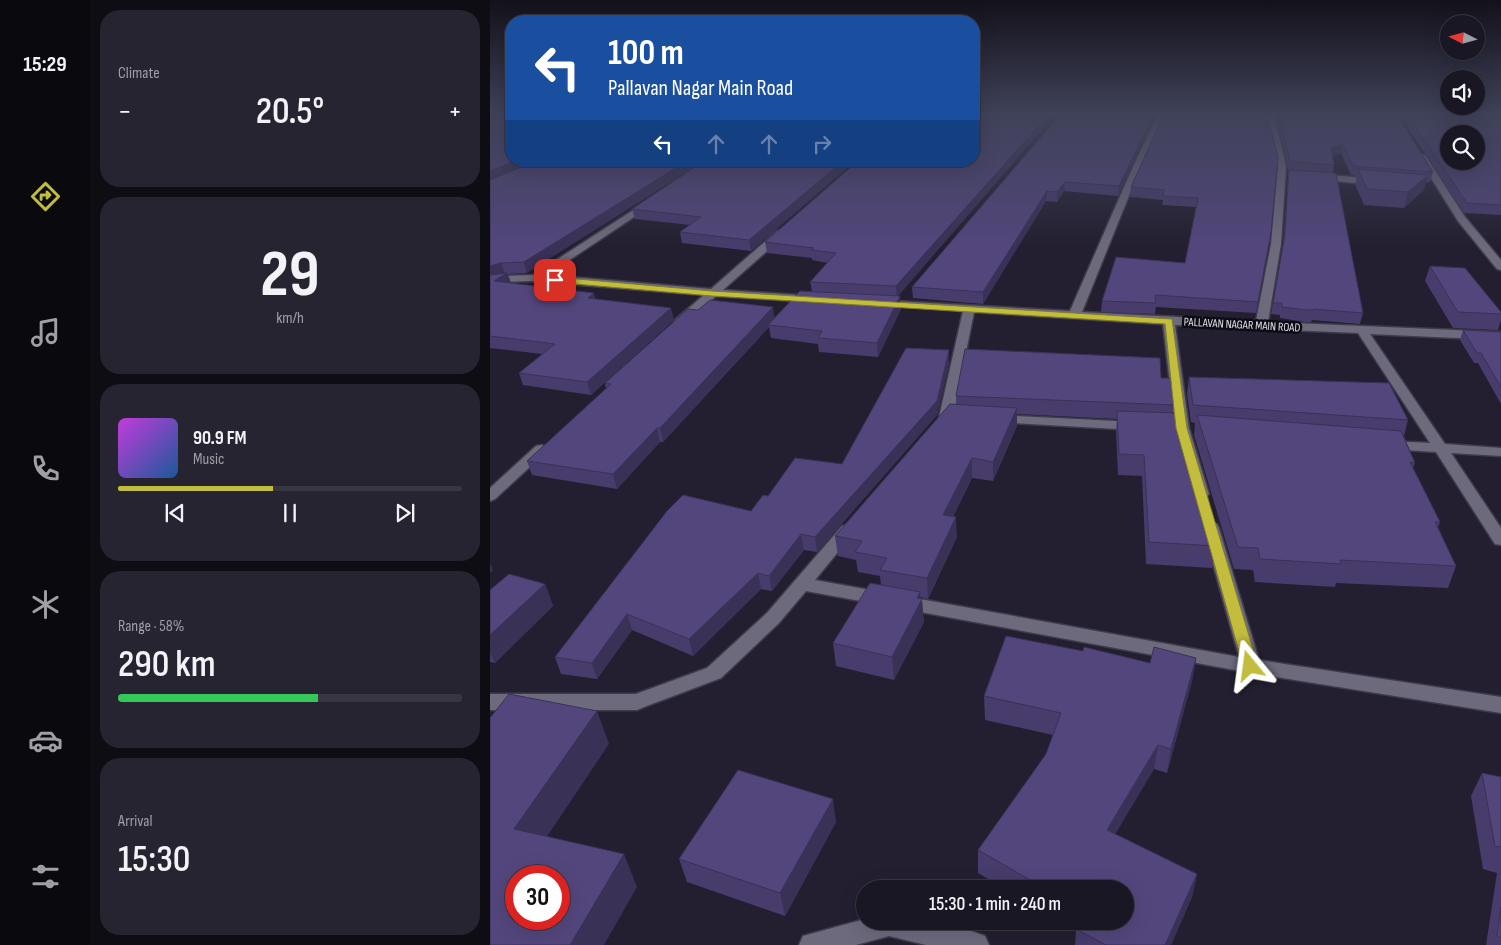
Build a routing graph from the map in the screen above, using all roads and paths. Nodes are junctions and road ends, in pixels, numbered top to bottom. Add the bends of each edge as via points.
1 (1141, 158) edge
2 (1280, 158) edge
3 (1422, 158) edge
4 (1310, 177) edge
5 (1385, 183) edge
6 (660, 196) edge
7 (791, 224) edge
8 (1501, 267) edge
9 (535, 278) junction
10 (490, 282) edge
11 (712, 293) junction
12 (822, 299) edge
13 (872, 302) edge
14 (968, 309) junction
15 (1074, 316) junction
16 (1169, 321) junction
17 (1261, 326) junction
18 (1362, 330) junction
19 (669, 332) edge
20 (1501, 336) edge
21 (946, 417) junction
22 (966, 418) edge
23 (985, 418) edge
24 (1152, 426) edge
25 (934, 431) edge
26 (547, 444) edge
27 (1371, 444) edge
28 (1441, 449) junction
29 (1501, 452) edge
30 (490, 496) edge
31 (858, 518) edge
32 (1501, 540) edge
33 (802, 584) junction
34 (1250, 666) junction
35 (492, 705) edge
36 (1501, 705) edge
37 (812, 945) edge
38 (976, 945) edge

1 - 15 street
2 - 17 street via 1286,175
3 - 8 street via 1437,187
4 - 5 street
6 - 9 street
7 - 11 street
9 - 10 street
9 - 11 street
11 - 12 street
11 - 19 street
13 - 14 street, PALLAVAN NAGAR MAIN ROAD via 905,300
14 - 15 street, PALLAVAN NAGAR MAIN ROAD
14 - 21 street
15 - 16 street, PALLAVAN NAGAR MAIN ROAD
16 - 17 street, PALLAVAN NAGAR MAIN ROAD
16 - 34 street via 1184,428
17 - 18 street, PALLAVAN NAGAR MAIN ROAD
18 - 20 street, PALLAVAN NAGAR MAIN ROAD
18 - 28 street
21 - 22 street
21 - 25 street
23 - 24 street
26 - 30 street
27 - 28 street
28 - 29 street
28 - 32 street
31 - 33 street
33 - 34 street
33 - 35 street via 773,618 714,673 637,702
34 - 36 street
37 - 38 street via 889,924

